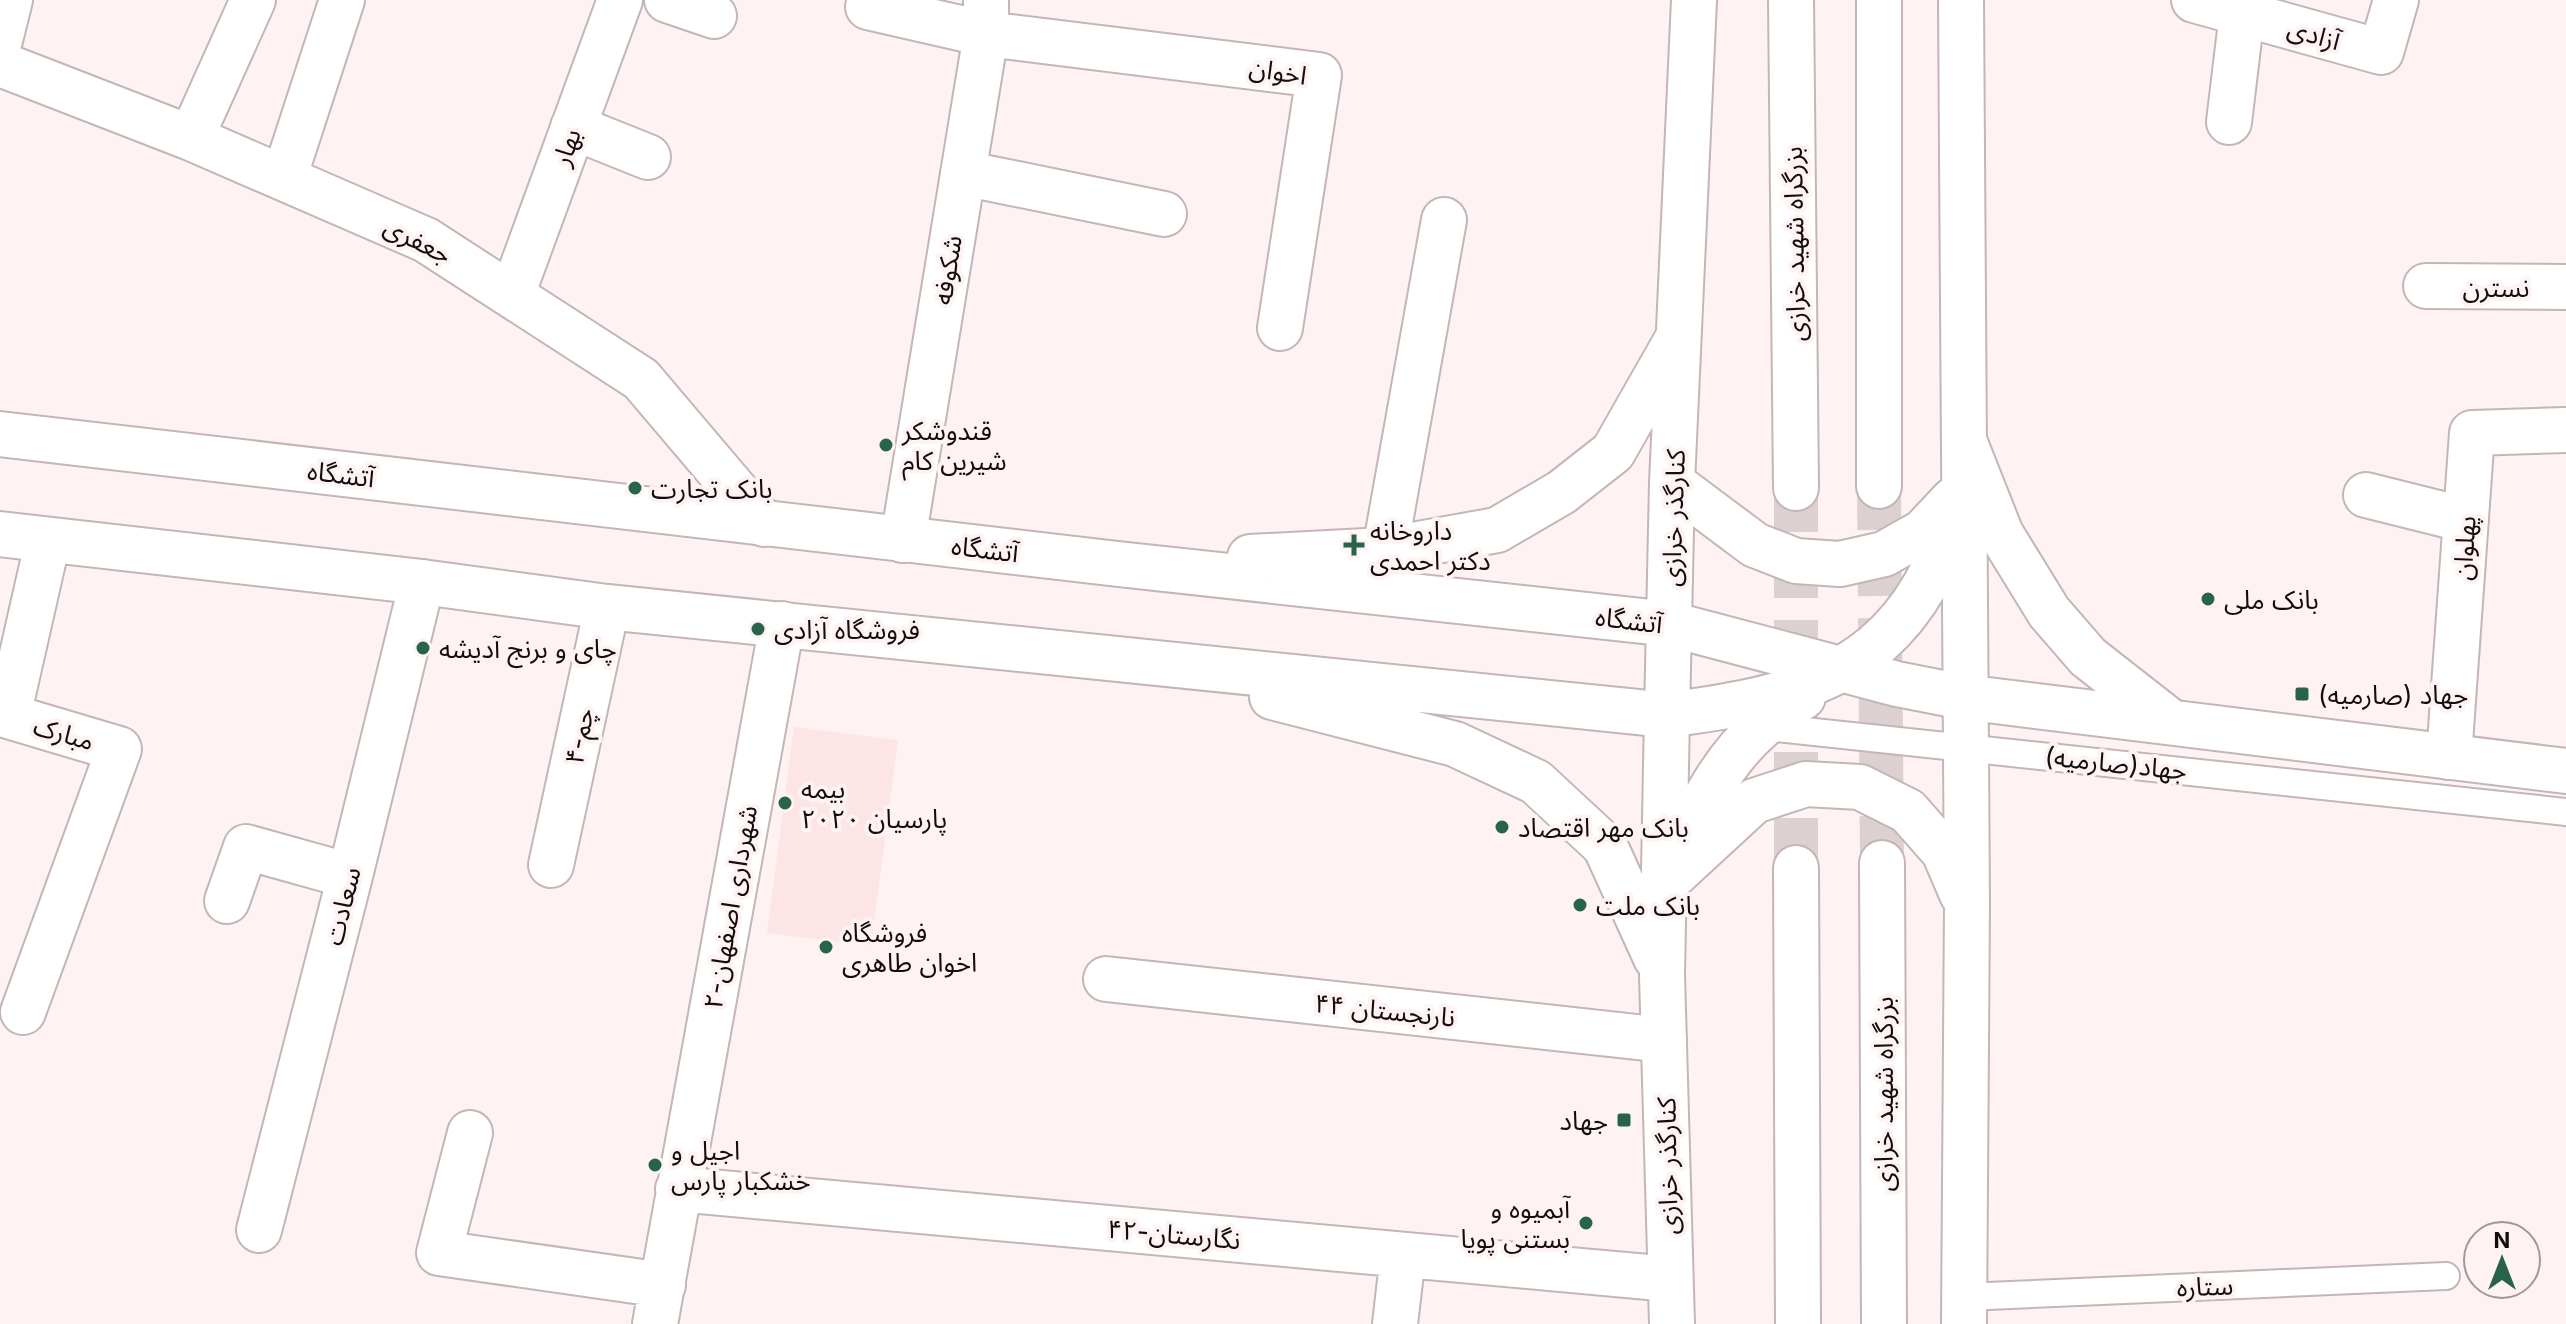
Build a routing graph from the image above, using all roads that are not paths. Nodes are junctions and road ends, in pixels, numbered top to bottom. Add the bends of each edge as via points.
1 (10, 0) edge
2 (253, 0) edge
3 (342, 0) edge
4 (620, 0) edge
5 (667, 0) edge
6 (1694, 0) edge
7 (1791, 0) edge
8 (1879, 0) edge
9 (1961, 0) edge
10 (2396, 0) edge
11 (2212, 4) edge
12 (868, 7) dead end
13 (714, 16) dead end
14 (986, 17) edge
15 (0, 40) edge
16 (0, 64) edge
17 (2229, 122) dead end
18 (573, 127) junction
19 (191, 138) junction
20 (648, 157) dead end
21 (963, 173) junction
22 (284, 178) junction
23 (1164, 214) dead end
24 (1444, 220) dead end
25 (2426, 286) dead end
26 (2566, 287) edge
27 (512, 295) junction
28 (1280, 328) dead end
29 (1680, 334) junction
30 (2566, 430) edge
31 (0, 434) edge
32 (1963, 440) junction
33 (1672, 483) junction
34 (1879, 486) tunnel mouth
35 (1796, 488) tunnel mouth
36 (1965, 488) junction
37 (2366, 495) dead end
38 (2466, 520) junction
39 (764, 524) junction
40 (0, 534) edge
41 (48, 540) junction
42 (903, 540) junction
43 (1385, 550) junction
44 (1118, 564) junction
45 (422, 582) junction
46 (607, 607) junction
47 (782, 624) junction
48 (1670, 624) junction
49 (1127, 660) junction
50 (1842, 669) junction
51 (1963, 697) junction
52 (4, 715) edge
53 (1667, 715) junction
54 (2171, 722) junction
55 (1761, 727) junction
56 (1964, 747) junction
57 (2449, 757) junction
58 (2566, 771) edge
59 (2566, 812) edge
60 (1882, 863) tunnel mouth
61 (551, 865) dead end
62 (1796, 868) tunnel mouth
63 (350, 876) junction
64 (1664, 884) junction
65 (227, 901) dead end
66 (1967, 903) junction
67 (1662, 975) junction
68 (1106, 979) dead end
69 (23, 1012) dead end
70 (1664, 1040) junction
71 (470, 1133) dead end
72 (678, 1189) junction
73 (259, 1230) dead end
74 (1403, 1255) junction
75 (2446, 1276) dead end
76 (1670, 1279) junction
77 (659, 1304) edge
78 (1964, 1310) edge
79 (1395, 1324) edge
80 (1672, 1324) edge
81 (1798, 1324) edge
82 (1884, 1324) edge

1 - 15 main road
2 - 19 main road
3 - 22 main road
4 - 18 main road, بهار
5 - 13 main road
6 - 29 main road, کنارگذر خرازی
7 - 35 main road, بزرگراه شهید خرازی
8 - 34 main road
9 - 32 main road
10 - 11 main road, آزادی via 2381,52
11 - 17 main road
12 - 14 main road
14 - 21 main road, شکوفه
14 - 28 main road, اخوان via 1319,75
16 - 19 main road, جعفری
18 - 20 main road
18 - 27 main road, بهار
19 - 22 main road, جعفری
21 - 23 main road
21 - 42 main road, شکوفه
22 - 27 main road, جعفری via 426,240
24 - 43 main road
25 - 26 main road, نسترن
27 - 39 main road, جعفری via 641,379
29 - 33 main road, کنارگذر خرازی
29 - 43 main road via 1613,452 1562,492 1497,530
30 - 38 main road, پهلوان via 2472,433
31 - 39 main road, آتشگاه
32 - 36 main road
32 - 54 main road via 2001,534 2049,612 2088,657
33 - 36 main road via 1755,545 1796,561 1840,564 1884,554 1923,532
33 - 48 main road, کنارگذر خرازی
36 - 50 main road via 1926,583 1893,631
36 - 51 main road
37 - 38 main road
38 - 57 main road, پهلوان
39 - 42 main road, آتشگاه
40 - 41 main road
41 - 45 main road
41 - 52 main road, مبارک
42 - 44 main road, آتشگاه
43 - 44 main road
44 - 48 main road, آتشگاه
45 - 46 main road
45 - 63 main road, سعادت
46 - 47 main road
46 - 61 main road, ۴-چم
47 - 49 main road
47 - 72 main road, ۲-شهرداری اصفهان
48 - 50 main road, آتشگاه
48 - 53 main road, کنارگذر خرازی
49 - 53 main road
49 - 67 main road via 1455,744 1536,782 1605,846
50 - 51 main road, آتشگاه
50 - 53 main road via 1781,695
50 - 55 main road
51 - 54 main road, جهاد(صارمیه)
51 - 56 main road
52 - 69 main road, مبارک via 119,749
53 - 55 lane, جهاد(صارمیه)
53 - 64 main road, کنارگذر خرازی
54 - 57 main road, جهاد(صارمیه)
55 - 56 lane, جهاد(صارمیه)
55 - 64 main road via 1704,797
56 - 59 lane, جهاد(صارمیه)
56 - 66 main road
57 - 58 main road, جهاد(صارمیه)
60 - 82 main road, بزرگراه شهید خرازی
62 - 81 main road
63 - 65 main road via 246,847
63 - 73 main road, سعادت
64 - 66 main road via 1754,801 1806,784 1860,787 1908,811 1944,852
64 - 67 main road, کنارگذر خرازی
66 - 78 main road
67 - 70 main road, کنارگذر خرازی
68 - 70 main road, ۴۴ نارنجستان
70 - 76 main road, کنارگذر خرازی
71 - 77 main road via 439,1253
72 - 74 main road, ۴۲-نگارستان
72 - 77 main road, ۲-شهرداری اصفهان
74 - 76 main road, ۴۲-نگارستان
74 - 79 main road
75 - 78 lane, ستاره
76 - 80 main road, کنارگذر خرازی

